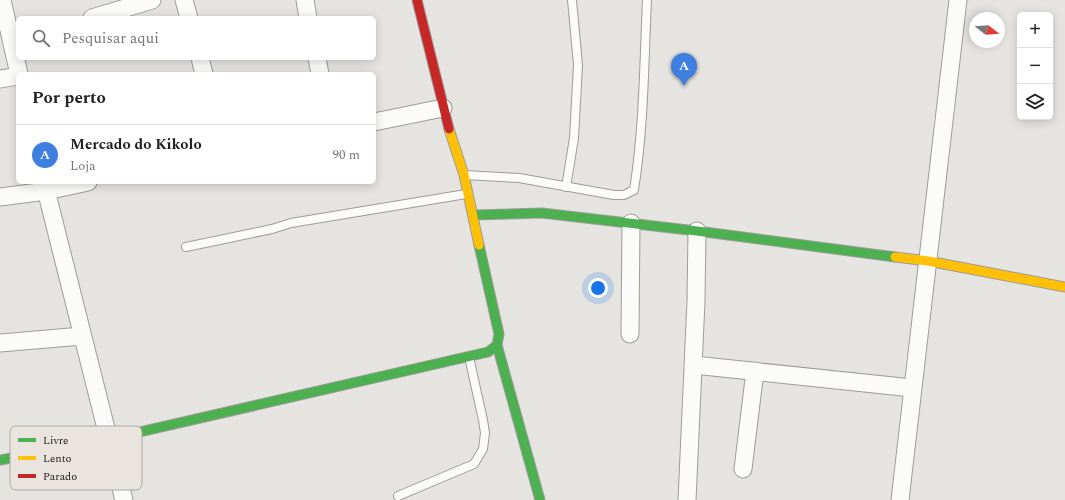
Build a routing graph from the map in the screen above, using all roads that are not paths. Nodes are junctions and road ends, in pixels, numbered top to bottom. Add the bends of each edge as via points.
1 (2, 0) edge
2 (152, 0) edge
3 (184, 0) edge
4 (305, 0) edge
5 (417, 0) edge
6 (572, 0) edge
7 (646, 0) edge
8 (958, 0) edge
9 (99, 16) edge
10 (188, 16) edge
11 (308, 16) edge
12 (15, 41) edge
13 (16, 52) edge
14 (17, 60) edge
15 (200, 60) edge
16 (317, 60) edge
17 (18, 72) edge
18 (204, 72) edge
19 (320, 72) edge
20 (16, 75) edge
21 (0, 79) edge
22 (443, 108) junction
23 (376, 122) edge
24 (464, 175) junction
25 (66, 184) edge
26 (45, 186) edge
27 (566, 187) junction
28 (467, 194) junction
29 (0, 197) edge
30 (473, 215) junction
31 (631, 223) junction
32 (697, 231) junction
33 (186, 247) dead end
34 (928, 261) junction
35 (1065, 287) edge
36 (630, 334) dead end
37 (82, 336) junction
38 (0, 343) edge
39 (497, 345) junction
40 (469, 357) junction
41 (694, 365) junction
42 (755, 371) junction
43 (912, 388) junction
44 (106, 426) edge
45 (142, 431) edge
46 (10, 458) edge
47 (0, 460) edge
48 (743, 469) dead end
49 (122, 490) edge
50 (398, 496) dead end
51 (124, 500) edge
52 (540, 500) edge
53 (687, 500) edge
54 (900, 500) edge

1 - 12 street
2 - 9 street
3 - 10 street
4 - 11 street
5 - 22 street
6 - 27 lane via 578,65 574,138
7 - 27 lane via 643,108 634,190 614,196
8 - 34 street
12 - 13 street
14 - 17 street
15 - 18 street
16 - 19 street
20 - 21 street
22 - 23 street
22 - 24 street
24 - 27 lane via 519,178
24 - 28 street
25 - 26 street
26 - 29 street
26 - 37 street
28 - 30 street
28 - 33 lane via 291,223
30 - 31 street via 542,212
30 - 39 street via 499,334
31 - 32 street
31 - 36 street
32 - 34 street
32 - 41 street
34 - 35 street
34 - 43 street
37 - 38 street
37 - 44 street
39 - 40 street via 488,352
39 - 52 street
40 - 45 street
40 - 50 lane via 485,433 483,449 474,464
41 - 42 street
41 - 53 street
42 - 43 street
42 - 48 street
43 - 54 street
46 - 47 street
49 - 51 street

